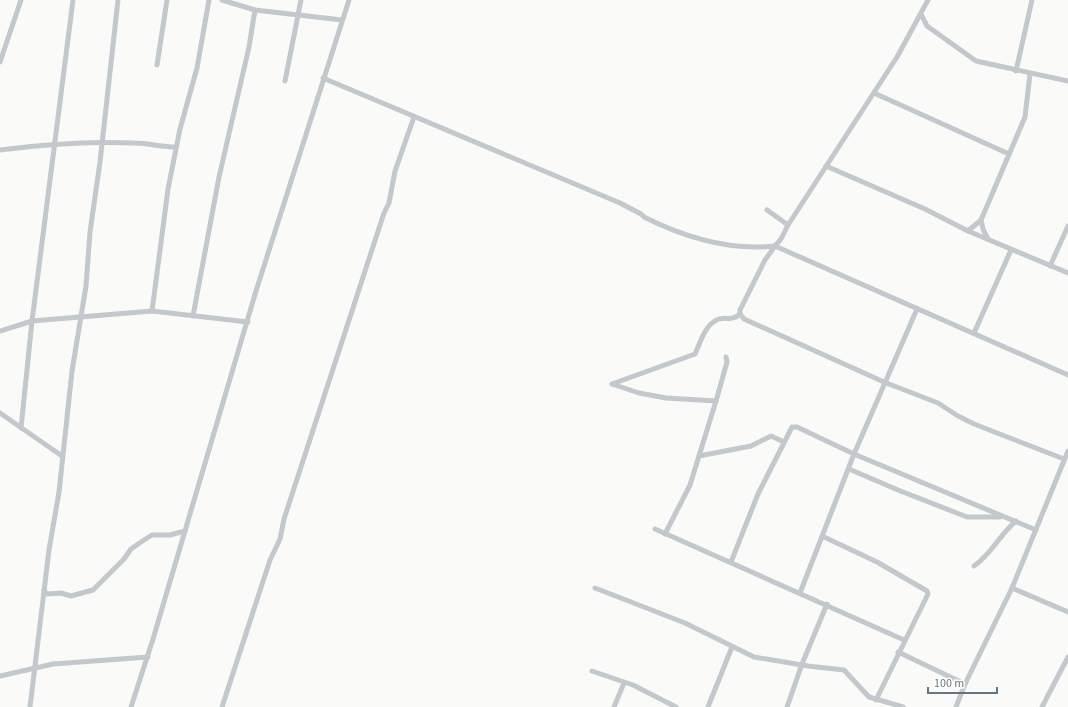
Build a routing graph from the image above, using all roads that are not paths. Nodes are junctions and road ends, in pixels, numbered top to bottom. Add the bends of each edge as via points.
1 (73, 0) edge
2 (118, 0) edge
3 (167, 0) edge
4 (209, 0) edge
5 (222, 0) edge
6 (301, 0) edge
7 (349, 0) edge
8 (928, 0) edge
9 (1032, 0) edge
10 (20, 1) edge
11 (255, 10) junction
12 (299, 14) junction
13 (921, 14) junction
14 (342, 20) junction
15 (0, 62) edge
16 (157, 65) dead end
17 (1016, 71) junction
18 (1030, 74) junction
19 (323, 78) junction
20 (285, 81) dead end
21 (1068, 81) edge
22 (874, 93) junction
23 (414, 117) junction
24 (102, 143) junction
25 (54, 144) junction
26 (176, 147) junction
27 (0, 150) edge
28 (1009, 154) junction
29 (826, 166) junction
30 (767, 210) dead end
31 (981, 220) junction
32 (788, 225) junction
33 (1068, 226) edge
34 (968, 231) junction
35 (989, 240) junction
36 (775, 246) junction
37 (1011, 250) junction
38 (1050, 266) junction
39 (1068, 274) edge
40 (917, 309) junction
41 (152, 311) junction
42 (740, 314) junction
43 (80, 316) junction
44 (194, 316) junction
45 (32, 321) junction
46 (248, 322) junction
47 (0, 331) edge
48 (974, 333) junction
49 (726, 356) dead end
50 (1068, 375) edge
51 (884, 382) junction
52 (716, 401) junction
53 (0, 413) edge
54 (21, 428) junction
55 (784, 442) junction
56 (1068, 450) edge
57 (854, 454) junction
58 (62, 456) junction
59 (699, 456) junction
60 (1064, 459) junction
61 (849, 469) junction
62 (1002, 517) junction
63 (1016, 522) junction
64 (655, 529) dead end
65 (1036, 530) junction
66 (185, 531) junction
67 (665, 534) junction
68 (822, 536) junction
69 (731, 562) junction
70 (974, 566) dead end
71 (595, 588) dead end
72 (1012, 588) junction
73 (44, 590) junction
74 (800, 593) junction
75 (827, 604) junction
76 (1068, 612) edge
77 (904, 640) junction
78 (732, 647) junction
79 (898, 652) junction
80 (148, 657) junction
81 (1068, 657) edge
82 (802, 664) junction
83 (34, 667) junction
84 (592, 671) dead end
85 (0, 676) edge
86 (624, 683) junction
87 (965, 684) junction
88 (876, 700) junction
89 (30, 707) edge
90 (131, 707) edge
91 (222, 707) edge
92 (614, 707) edge
93 (676, 707) edge
94 (708, 707) edge
95 (787, 707) edge
96 (902, 707) edge
97 (956, 707) edge
98 (1042, 707) edge

1 - 25 street
2 - 24 street
3 - 16 street
4 - 26 street via 196,68
5 - 11 street
6 - 12 street
7 - 14 street
8 - 13 street
9 - 17 street
10 - 15 street
11 - 12 street
11 - 44 street via 219,177
12 - 14 street
12 - 20 street
13 - 17 street via 926,26 966,55
13 - 22 street
14 - 19 street
17 - 18 street
18 - 21 street
18 - 28 street via 1025,117
19 - 23 street
19 - 46 street
22 - 28 street
22 - 29 street
23 - 36 street via 620,203 665,228 687,236 757,248
23 - 91 street via 395,170 389,203 284,519 280,539 270,560
24 - 25 street
24 - 26 street
24 - 43 street via 90,232 86,286
25 - 27 street
25 - 45 street
26 - 41 street
28 - 31 street
29 - 32 street
29 - 34 street
30 - 32 street
31 - 34 street
31 - 35 street
32 - 36 street
33 - 38 street
34 - 35 street
35 - 37 street
36 - 40 street
36 - 42 street via 765,260
37 - 38 street
37 - 48 street
38 - 39 street
40 - 48 street
40 - 51 street
41 - 43 street
41 - 44 street
42 - 51 street via 744,319
42 - 52 street via 734,319 719,320 707,327 695,354 612,384 666,398
43 - 45 street
43 - 58 street
44 - 46 street
45 - 47 street
45 - 54 street
46 - 66 street
48 - 50 street
49 - 52 street via 727,362
51 - 57 street
51 - 60 street via 938,403 974,424
52 - 59 street
53 - 54 street
54 - 58 street
55 - 57 street via 792,427 797,427
55 - 59 street via 771,436 751,446
55 - 69 street via 758,494
56 - 60 street
57 - 61 street
57 - 62 street via 930,484
58 - 73 street
59 - 67 street via 689,488
60 - 65 street
61 - 62 street via 967,516
61 - 68 street
62 - 63 street
63 - 65 street
63 - 70 street
64 - 67 street
65 - 72 street
66 - 73 street via 170,535 152,535 141,542 131,549 93,590 67,596 60,593 48,594
66 - 80 street
67 - 69 street
68 - 74 street
68 - 77 street via 876,562 927,591 925,601
69 - 74 street
71 - 78 street via 685,623
72 - 76 street
72 - 87 street
73 - 83 street
74 - 75 street
75 - 77 street
75 - 82 street
77 - 79 street
78 - 82 street via 754,657
78 - 94 street
79 - 87 street
79 - 88 street
80 - 83 street
80 - 90 street
81 - 98 street
82 - 88 street via 844,670 863,692
82 - 95 street
83 - 85 street
83 - 89 street
84 - 86 street
86 - 92 street
86 - 93 street via 647,691
87 - 97 street
88 - 96 street

